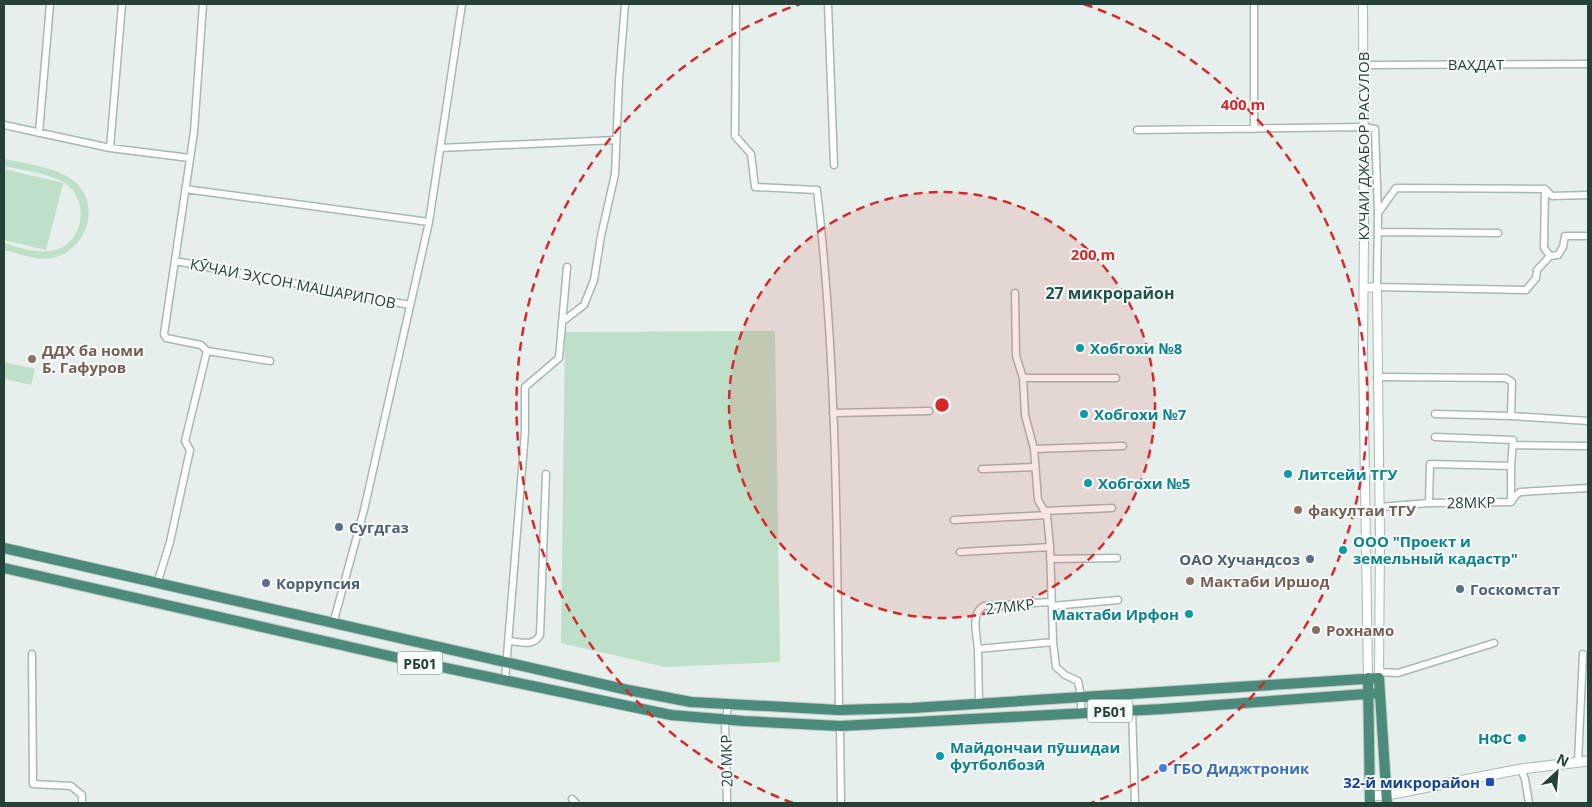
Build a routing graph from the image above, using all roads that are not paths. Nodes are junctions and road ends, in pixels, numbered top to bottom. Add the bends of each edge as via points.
1 (50, 4) edge
2 (122, 4) edge
3 (203, 4) edge
4 (462, 4) edge
5 (625, 4) edge
6 (828, 4) edge
7 (1254, 4) edge
8 (1363, 4) edge
9 (736, 6) dead end
10 (1588, 64) edge
11 (1363, 65) junction
12 (4, 125) edge
13 (1364, 127) junction
14 (1254, 129) junction
15 (1137, 130) dead end
16 (39, 134) junction
17 (616, 140) junction
18 (110, 148) junction
19 (440, 148) junction
20 (190, 158) junction
21 (834, 165) dead end
22 (1545, 189) junction
23 (185, 190) junction
24 (1588, 195) edge
25 (1378, 213) junction
26 (429, 222) junction
27 (1378, 232) junction
28 (1498, 233) dead end
29 (1588, 236) edge
30 (1550, 256) junction
31 (175, 261) junction
32 (567, 267) dead end
33 (1377, 287) junction
34 (1364, 288) junction
35 (1015, 292) dead end
36 (410, 305) junction
37 (562, 322) junction
38 (207, 351) junction
39 (270, 361) dead end
40 (1378, 377) junction
41 (1023, 378) junction
42 (1116, 378) dead end
43 (929, 411) dead end
44 (833, 413) junction
45 (1435, 414) dead end
46 (1511, 416) junction
47 (1588, 421) edge
48 (1435, 437) dead end
49 (1512, 445) junction
50 (1123, 446) dead end
51 (1588, 446) edge
52 (1034, 449) junction
53 (1511, 466) junction
54 (1035, 467) junction
55 (982, 469) dead end
56 (546, 474) dead end
57 (1588, 488) edge
58 (1511, 502) junction
59 (1429, 503) junction
60 (1380, 507) junction
61 (1112, 508) dead end
62 (1046, 513) junction
63 (954, 520) dead end
64 (1050, 547) junction
65 (4, 548) edge
66 (960, 552) dead end
67 (1366, 553) junction
68 (1380, 554) junction
69 (1117, 558) dead end
70 (1050, 560) junction
71 (4, 568) edge
72 (96, 570) junction
73 (157, 584) junction
74 (93, 588) junction
75 (1366, 596) junction
76 (1380, 597) junction
77 (1118, 600) dead end
78 (1051, 604) junction
79 (333, 624) junction
80 (349, 626) junction
81 (509, 640) junction
82 (328, 642) junction
83 (1053, 642) junction
84 (1494, 643) dead end
85 (346, 646) junction
86 (978, 648) junction
87 (32, 654) dead end
88 (1583, 654) dead end
89 (507, 663) junction
90 (1379, 675) junction
91 (1368, 678) junction
92 (505, 681) junction
93 (1380, 693) junction
94 (1368, 694) junction
95 (1081, 696) junction
96 (729, 704) junction
97 (980, 704) junction
98 (839, 710) junction
99 (1132, 710) junction
100 (1081, 713) junction
101 (725, 720) junction
102 (840, 726) junction
103 (1588, 761) edge
104 (1578, 762) junction
105 (1521, 769) junction
106 (1370, 799) edge
107 (1387, 799) edge
108 (82, 803) edge
109 (727, 803) edge
110 (841, 803) edge
111 (1135, 803) edge
112 (1529, 803) edge

1 - 16 street
2 - 18 street
3 - 20 street
4 - 19 street
5 - 17 street
6 - 21 street
7 - 14 street
8 - 11 street, КУЧАИ ДЖАБОР РАСУЛОВ
9 - 44 street via 735,136 751,154 755,186 818,190 830,316
10 - 11 street, ВАҲДАТ
11 - 13 street, КУЧАИ ДЖАБОР РАСУЛОВ
12 - 16 street
13 - 14 street
13 - 25 street via 1375,128
13 - 34 street, КУЧАИ ДЖАБОР РАСУЛОВ
14 - 15 street
16 - 18 street
17 - 19 street
17 - 37 street via 615,174 600,236 594,280 584,305
18 - 20 street
19 - 26 street
20 - 23 street
22 - 24 street via 1552,196
22 - 25 street via 1396,188
22 - 30 street via 1544,248
23 - 26 street
23 - 31 street
25 - 27 street
26 - 36 street
27 - 28 street
27 - 33 street
29 - 30 street via 1565,236 1558,255
30 - 33 street via 1537,270 1536,278 1526,290
31 - 36 street, КӮЧАИ ЭҲСОН МАШАРИПОВ
31 - 38 street via 164,334 166,338 200,345
32 - 37 street
33 - 34 street
33 - 40 street
34 - 67 street, КУЧАИ ДЖАБОР РАСУЛОВ
35 - 41 street, 27МКР via 1016,356
36 - 79 street via 364,510
37 - 81 street via 559,358 525,387
38 - 39 street
38 - 73 street via 186,441 190,450 170,542
40 - 46 street via 1506,378 1512,382
40 - 60 street
41 - 42 street
41 - 52 street, 27МКР via 1025,415
43 - 44 street
44 - 98 street
45 - 46 street
46 - 47 street
48 - 49 street via 1513,440
49 - 51 street
49 - 53 street
50 - 52 street
52 - 54 street, 27МКР
53 - 58 street
53 - 59 street, 28МКР via 1430,464
54 - 55 street
54 - 62 street, 27МКР via 1038,500
56 - 81 street via 540,635 531,643
57 - 58 street, 28МКР via 1520,492
58 - 59 street, 28МКР
59 - 60 street
60 - 68 street
61 - 62 street
62 - 63 street
62 - 64 street, 27МКР
64 - 66 street
64 - 70 street, 27МКР
65 - 72 highway, РБ01
67 - 68 street
67 - 75 street, КУЧАИ ДЖАБОР РАСУЛОВ
68 - 76 street
69 - 70 street
70 - 78 street, 27МКР
71 - 74 highway, РБ01
72 - 73 highway, РБ01
72 - 74 highway
73 - 79 highway, РБ01
74 - 82 highway, РБ01
75 - 76 street
75 - 91 street, КУЧАИ ДЖАБОР РАСУЛОВ
76 - 90 street
77 - 78 street, 27МКР
78 - 83 street, 27МКР
78 - 86 street, 27МКР via 984,606 979,609 975,616
79 - 80 highway, РБ01
79 - 82 highway via 337,632
80 - 85 highway via 340,634
80 - 89 highway, РБ01
81 - 89 street
82 - 85 highway, РБ01
83 - 86 street
83 - 95 street, 27МКР via 1056,666 1078,681
84 - 90 street via 1398,673
85 - 92 highway, РБ01
86 - 97 street, 27МКР
87 - 108 street via 33,784 71,786 82,795
88 - 104 street
89 - 92 street
89 - 96 highway, РБ01 via 691,702
90 - 91 highway, РБ01
90 - 93 highway
91 - 94 highway
91 - 95 highway, РБ01
92 - 101 highway, РБ01 via 671,715
93 - 94 highway, РБ01
93 - 107 highway
94 - 99 highway, РБ01
94 - 106 highway
95 - 97 highway, РБ01
95 - 100 street
96 - 98 highway, РБ01
96 - 101 street, 20 МКР
97 - 98 highway, РБ01
99 - 100 highway, РБ01
99 - 111 street
100 - 102 highway, РБ01
101 - 102 highway, РБ01
101 - 109 street, 20 МКР
102 - 110 street
103 - 104 main road
104 - 105 main road
105 - 107 main road
105 - 112 street
106 - 107 main road

